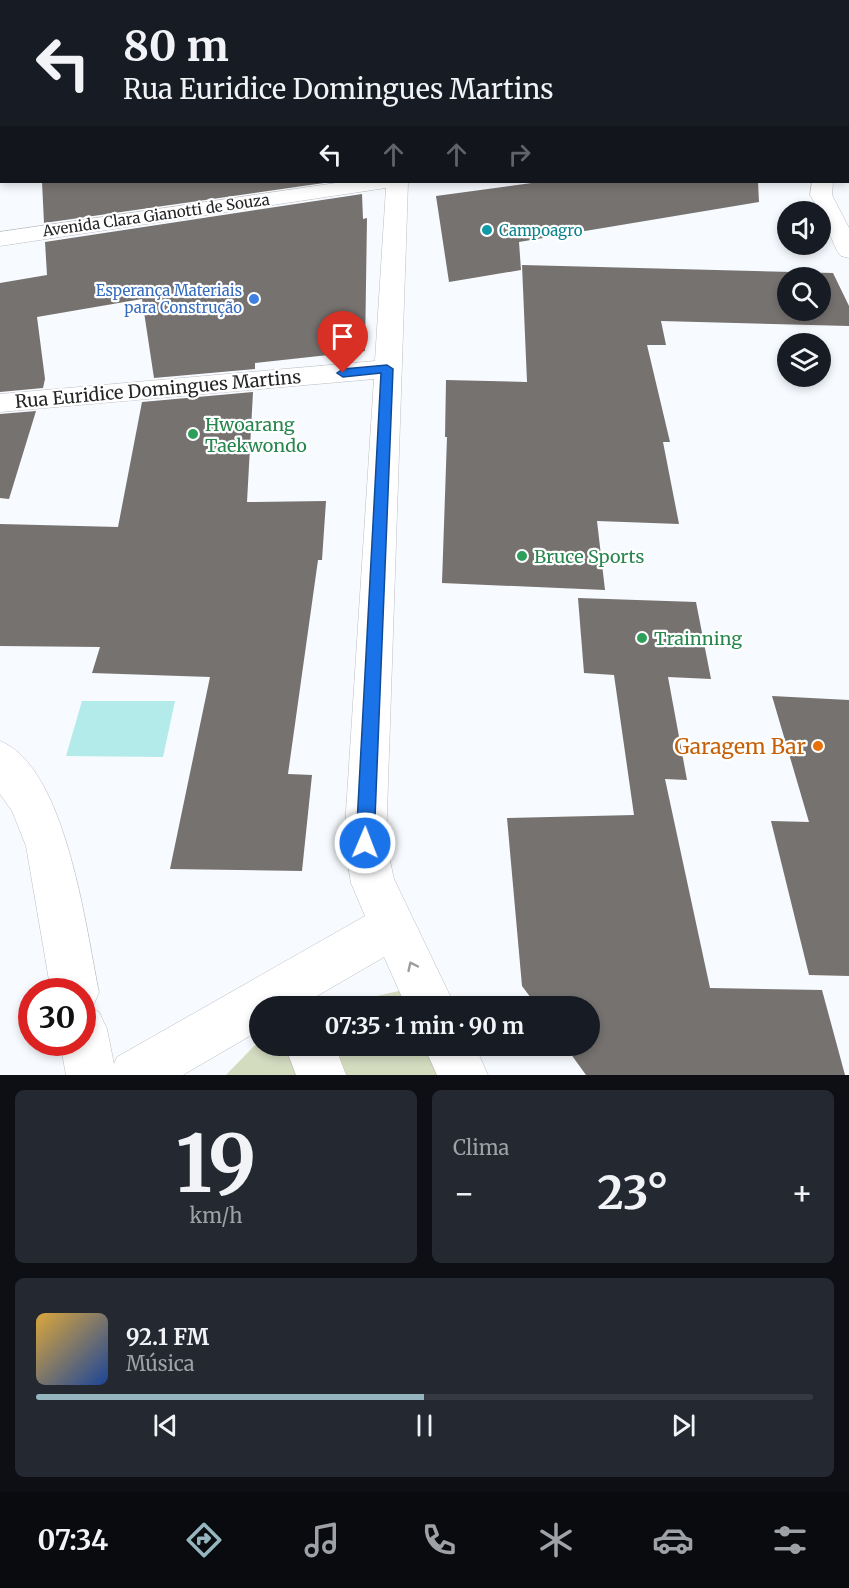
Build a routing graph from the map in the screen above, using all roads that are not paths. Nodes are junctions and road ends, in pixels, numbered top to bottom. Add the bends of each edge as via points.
1 (376, 183) edge
2 (398, 183) edge
3 (822, 183) edge
4 (0, 239) edge
5 (849, 250) edge
6 (387, 369) junction
7 (0, 403) edge
8 (0, 760) edge
9 (393, 926) junction
10 (72, 978) edge
11 (293, 996) edge
12 (426, 996) edge
13 (249, 1018) edge
14 (87, 1056) edge
15 (314, 1056) edge
16 (454, 1056) edge
17 (91, 1075) edge
18 (135, 1075) edge
19 (321, 1075) edge
20 (463, 1075) edge

1 - 4 street, Avenida Clara Gianotti de Souza
2 - 6 street
3 - 5 street via 821,195
6 - 7 street, Rua Euridice Domingues Martins
6 - 9 street via 365,843 374,883
8 - 10 street via 27,798 48,846
9 - 11 street
12 -> 9 street
13 - 18 street
14 - 17 street
15 - 19 street
16 - 20 street

